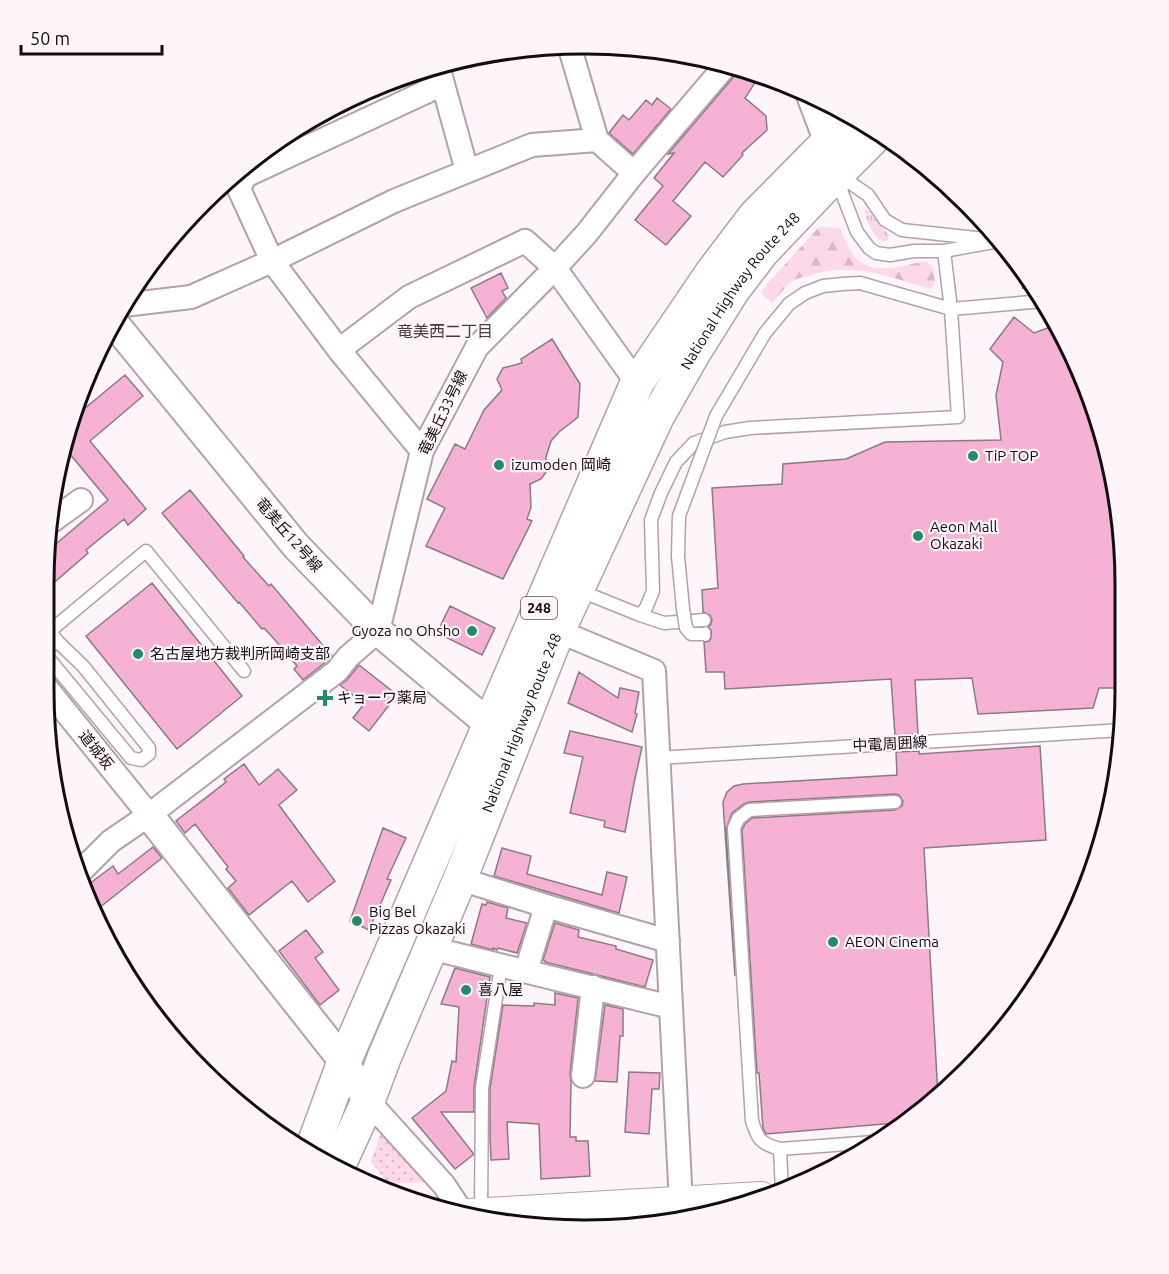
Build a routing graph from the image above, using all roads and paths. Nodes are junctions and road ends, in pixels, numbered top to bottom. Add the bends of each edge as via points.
1 (572, 54) edge
2 (720, 72) edge
3 (441, 75) edge
4 (816, 107) edge
5 (848, 124) edge
6 (872, 139) edge
7 (597, 140) junction
8 (829, 141) junction
9 (467, 171) junction
10 (840, 172) junction
11 (251, 173) edge
12 (634, 173) junction
13 (244, 179) edge
14 (986, 239) edge
15 (989, 242) edge
16 (944, 251) junction
17 (272, 261) junction
18 (555, 268) junction
19 (1033, 302) edge
20 (134, 304) edge
21 (951, 309) junction
22 (119, 330) edge
23 (339, 350) junction
24 (637, 383) junction
25 (422, 451) junction
26 (81, 500) dead end
27 (59, 516) edge
28 (577, 590) junction
29 (640, 615) junction
30 (704, 620) dead end
31 (54, 628) edge
32 (378, 631) junction
33 (558, 631) junction
34 (704, 634) dead end
35 (54, 637) edge
36 (57, 642) junction
37 (54, 645) edge
38 (54, 664) edge
39 (244, 671) dead end
40 (54, 698) edge
41 (489, 724) junction
42 (1113, 731) edge
43 (658, 758) junction
44 (895, 802) dead end
45 (149, 815) junction
46 (85, 867) edge
47 (460, 879) junction
48 (546, 906) junction
49 (668, 941) junction
50 (430, 948) junction
51 (501, 966) junction
52 (526, 970) junction
53 (593, 987) junction
54 (671, 1007) junction
55 (344, 1062) junction
56 (583, 1076) dead end
57 (368, 1101) junction
58 (860, 1143) edge
59 (313, 1146) edge
60 (780, 1149) junction
61 (341, 1160) edge
62 (782, 1182) edge
63 (727, 1201) edge
64 (681, 1204) junction
65 (463, 1206) edge
66 (473, 1208) edge
67 (525, 1216) edge
68 (606, 1218) edge

1 - 7 street
2 - 12 street, 竜美丘33号線
3 - 9 street
3 - 11 street
4 - 8 street
5 - 8 highway, National Highway Route 248 / 248
6 - 10 highway, National Highway Route 248 / 248
7 - 9 street via 532,146
7 - 12 street
8 - 10 street
8 - 24 highway, National Highway Route 248 / 248 via 755,216
9 - 17 street via 394,201
10 - 14 lane via 868,195 885,220 903,230
10 - 16 lane via 842,193 857,232 868,248 890,255
10 - 28 highway, National Highway Route 248 / 248 via 762,252 693,354 657,417
12 - 18 street, 竜美丘33号線
13 - 17 street via 239,189
15 - 16 lane
16 - 21 lane
17 - 20 street via 191,297
17 - 23 street
18 - 23 street via 525,241 409,297
18 - 24 street
18 - 25 street, 竜美丘33号線 via 477,347
19 - 21 lane
21 - 29 lane via 958,417 750,428 694,443 676,462 651,520 653,591
21 - 34 lane, bridge via 860,283 823,286 789,304 765,333 716,416 679,516 678,556 686,628 691,634
22 - 32 street, 竜美丘12号線 via 296,546
23 - 25 street
24 - 41 highway, National Highway Route 248 / 248
25 - 32 street, 竜美丘33号線
26 - 27 street
28 - 29 lane
28 - 33 highway, National Highway Route 248 / 248
29 - 30 lane via 664,623
31 - 39 lane via 146,551
32 - 41 street, 竜美丘12号線
32 - 45 street via 337,671
33 - 43 street via 654,671
33 - 47 highway, National Highway Route 248 / 248
35 - 36 lane
36 - 37 lane
36 - 38 lane via 83,666 149,748 149,754 141,760 131,758
40 - 45 street, 道城坂
41 - 55 highway, National Highway Route 248 / 248
42 - 43 lane, 中電周囲線
43 - 49 street
44 - 60 lane via 749,810 734,828 752,1121 757,1137 767,1146
45 - 46 street via 111,841
45 - 55 street
47 - 48 street
47 - 50 highway, National Highway Route 248 / 248
48 - 49 street
48 - 52 street
49 - 54 street
50 - 51 street
50 - 57 highway, National Highway Route 248 / 248
51 - 52 street
51 - 66 lane via 482,1088
52 - 53 street
53 - 54 street
53 - 56 street
54 - 64 street
55 - 57 street
55 - 59 highway, National Highway Route 248 / 248
57 - 61 highway, National Highway Route 248 / 248
57 - 65 street
58 - 60 lane
60 - 62 lane
63 - 64 main road
64 - 68 main road
67 - 68 main road

